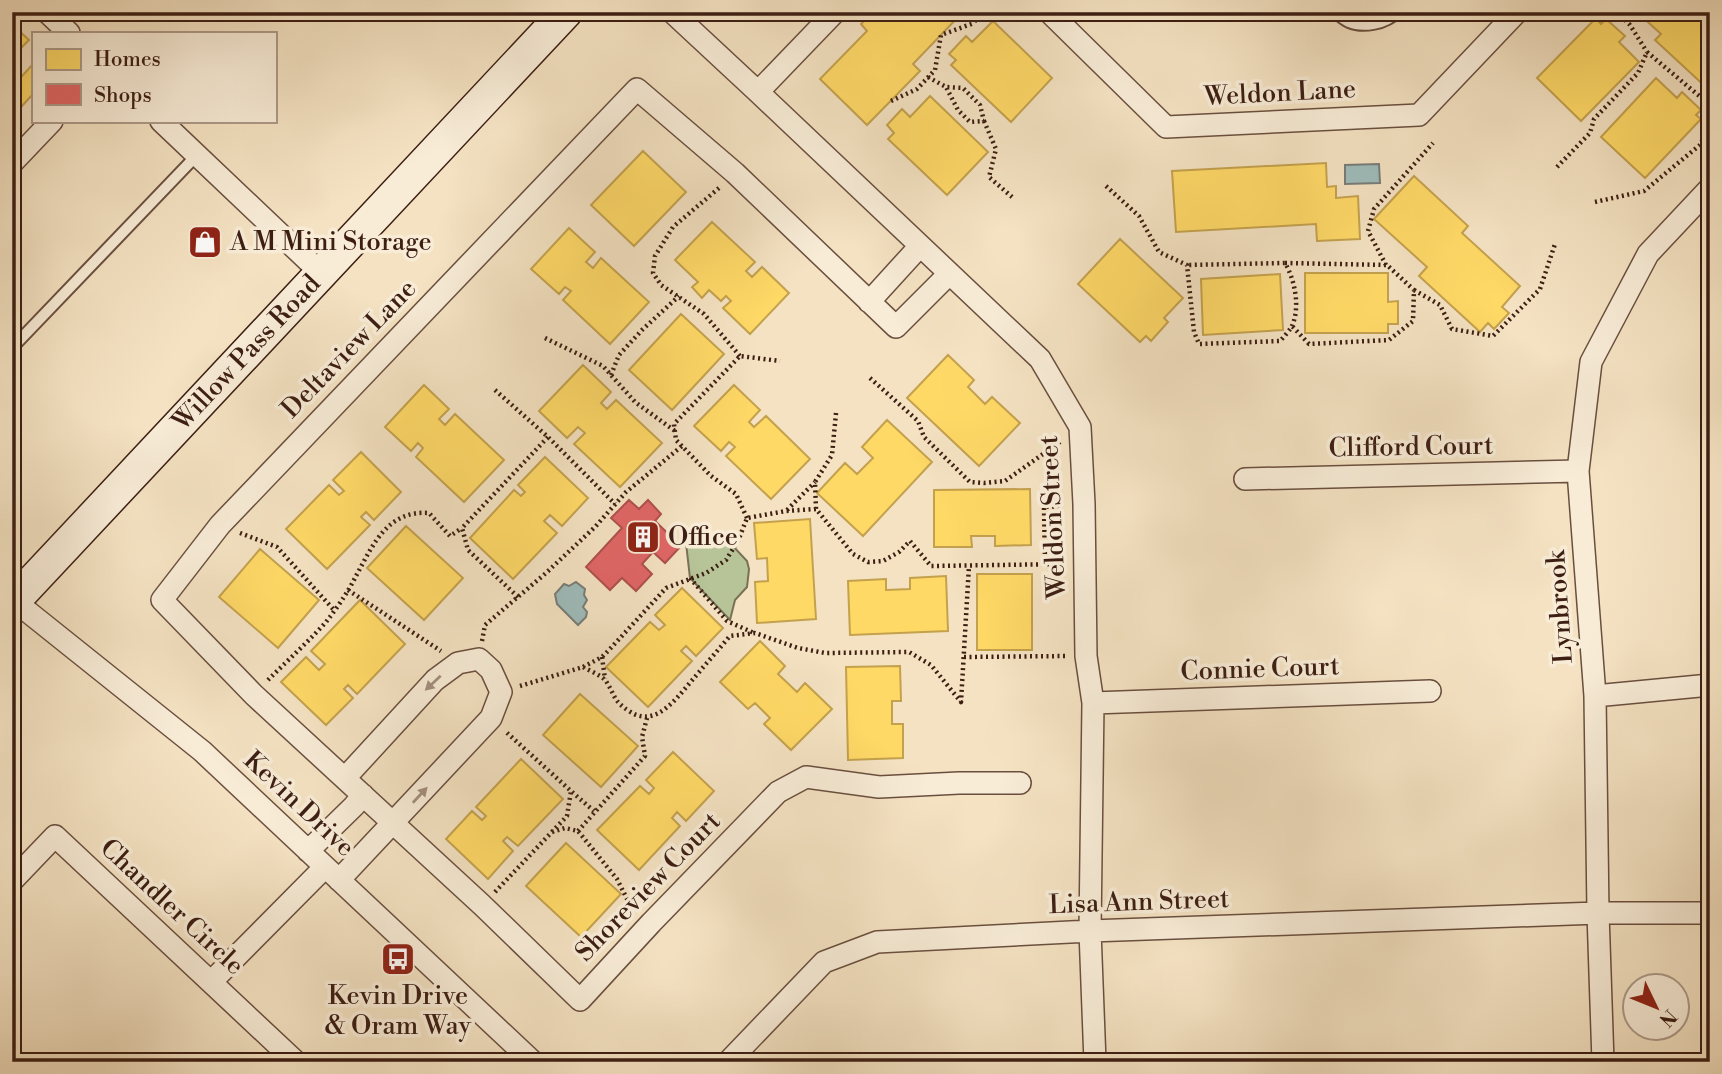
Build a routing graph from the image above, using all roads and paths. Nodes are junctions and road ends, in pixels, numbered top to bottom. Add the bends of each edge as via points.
1 (47, 12) edge
2 (566, 12) edge
3 (672, 12) edge
4 (835, 12) edge
5 (979, 12) edge
6 (1049, 12) edge
7 (1334, 12) edge
8 (1397, 12) edge
9 (1517, 12) edge
10 (1617, 12) edge
11 (68, 32) edge
12 (1647, 52) junction
13 (928, 78) junction
14 (946, 87) junction
15 (758, 92) junction
16 (891, 101) dead end
17 (1710, 106) edge
18 (984, 121) junction
19 (51, 122) edge
20 (162, 122) edge
21 (1710, 123) edge
22 (1433, 144) dead end
23 (197, 155) junction
24 (12, 163) edge
25 (1557, 167) dead end
26 (735, 173) junction
27 (1107, 186) dead end
28 (1710, 188) edge
29 (1012, 197) dead end
30 (1595, 202) dead end
31 (1555, 244) dead end
32 (920, 246) junction
33 (1284, 263) junction
34 (1187, 265) junction
35 (1387, 265) junction
36 (321, 273) junction
37 (949, 274) junction
38 (1414, 290) junction
39 (679, 296) junction
40 (869, 302) junction
41 (1292, 326) junction
42 (545, 338) dead end
43 (12, 348) edge
44 (740, 356) junction
45 (780, 361) dead end
46 (611, 375) junction
47 (870, 378) dead end
48 (495, 390) dead end
49 (836, 413) dead end
50 (1080, 427) junction
51 (675, 431) junction
52 (548, 437) junction
53 (682, 446) junction
54 (1578, 471) junction
55 (1245, 479) dead end
56 (815, 482) junction
57 (615, 504) junction
58 (1084, 504) junction
59 (816, 509) junction
60 (786, 511) junction
61 (747, 518) junction
62 (220, 525) junction
63 (462, 528) junction
64 (1085, 564) junction
65 (1045, 565) junction
66 (969, 566) junction
67 (690, 578) junction
68 (348, 590) junction
69 (518, 597) junction
70 (13, 601) edge
71 (334, 610) junction
72 (733, 623) junction
73 (755, 633) junction
74 (730, 636) junction
75 (1086, 656) junction
76 (602, 657) junction
77 (964, 657) junction
78 (469, 661) junction
79 (583, 667) junction
80 (604, 679) junction
81 (1710, 685) edge
82 (1430, 691) dead end
83 (501, 692) junction
84 (254, 695) junction
85 (1595, 696) junction
86 (1093, 702) junction
87 (491, 718) junction
88 (648, 718) junction
89 (345, 778) junction
90 (1020, 783) dead end
91 (571, 791) junction
92 (363, 794) junction
93 (594, 811) junction
94 (387, 816) junction
95 (578, 831) junction
96 (552, 832) junction
97 (308, 851) junction
98 (332, 874) junction
99 (12, 881) edge
100 (482, 905) junction
101 (1598, 913) junction
102 (1710, 913) edge
103 (651, 923) junction
104 (1090, 932) junction
105 (211, 982) junction
106 (296, 1062) edge
107 (533, 1062) edge
108 (728, 1062) edge
109 (1095, 1062) edge
110 (1603, 1062) edge

1 - 11 street
2 - 36 main road, Willow Pass Road
3 - 15 street, Weldon Street
4 - 15 street
5 - 13 path via 974,23 941,35 935,70
6 - 9 street, Weldon Lane via 1166,127 1419,115
7 - 8 lane via 1361,25
10 - 12 path
12 - 17 path
12 - 25 path via 1638,73
13 - 14 path
13 - 16 path via 917,89
14 - 18 path via 970,122
14 - 18 path via 963,88 980,105
15 - 32 street, Weldon Street
18 - 29 path via 996,149 989,177
19 - 24 street
20 - 23 street
21 - 30 path via 1700,145 1644,191
22 - 35 path via 1374,209 1368,231
23 - 36 street
23 - 43 lane
26 - 39 path via 673,228 655,256 653,272
26 - 40 street, Deltaview Lane
26 - 62 street, Deltaview Lane via 637,89
27 - 34 path via 1139,216 1159,251
28 - 54 street, Lynbrook via 1648,254 1591,362
31 - 38 path via 1540,289 1493,336 1452,330 1440,305
32 - 37 street, Weldon Street
32 - 40 street
33 - 34 path
33 - 35 path
33 - 41 path via 1292,275 1296,302
34 - 41 path via 1199,344 1280,341
35 - 38 path
36 - 70 main road, Willow Pass Road
37 - 40 street, Deltaview Lane via 896,327
37 - 50 street, Weldon Street via 1040,359
38 - 41 path via 1413,321 1389,340 1309,344
39 - 44 path via 705,314
39 - 46 path via 619,355
42 - 46 path via 603,366
44 - 45 path
44 - 51 path via 674,424
46 - 51 path via 635,402
47 - 50 path via 918,421 924,437 970,482 1005,481
48 - 52 path
49 - 56 path via 832,455
50 - 58 street, Weldon Street
51 - 53 path
52 - 57 path
52 - 63 path
53 - 57 path
53 - 61 path via 736,494
54 - 55 street, Clifford Court
54 - 85 street, Lynbrook
56 - 59 path
56 - 60 path
57 - 69 path
58 - 64 street, Weldon Street
58 - 65 path via 1044,507
59 - 60 path
59 - 66 path via 853,554 867,562 883,561 910,541 931,566
60 - 61 path
61 - 67 path via 726,560
62 - 71 path via 277,547
62 - 84 street, Deltaview Lane via 162,600
63 - 68 path via 450,536 429,513 416,512 394,521 374,542
63 - 69 path via 468,550
64 - 65 path
64 - 75 street, Weldon Street
65 - 66 path
66 - 77 path
67 - 72 path
67 - 76 path via 666,588
68 - 71 path
68 - 78 path
69 - 78 path via 485,625
70 - 97 street, Kevin Drive via 202,751
71 - 84 path
72 - 73 path
72 - 74 path
73 - 74 path
73 - 77 path via 825,653 909,652 931,665 961,702
74 - 88 path via 679,698
75 - 77 path
75 - 86 street, Weldon Street
76 - 79 path
76 - 80 path
78 - 83 street via 491,670
78 -> 89 street via 435,680
79 - 80 path
79 - 83 path
80 - 88 path via 616,702 631,714
81 - 85 street
82 - 86 street, Connie Court
83 - 87 street
84 - 89 street, Deltaview Lane
85 - 101 street, Lynbrook
86 - 104 street, Weldon Street
87 - 91 path
94 -> 87 street
88 - 93 path via 642,737 645,755
89 - 92 street, Deltaview Lane
90 - 103 street, Shoreview Court via 879,787 806,777 778,792
91 - 93 path
91 - 96 path via 567,816
92 - 94 street, Deltaview Lane
92 - 97 street
93 - 95 path
94 - 98 street
94 - 100 street, Shoreview Court
95 - 96 path
95 - 103 path via 617,879 629,903
96 - 100 path
97 - 98 street, Kevin Drive
98 - 105 street
98 - 107 street, Kevin Drive
99 - 105 street, Chandler Circle via 55,836
100 - 103 street, Shoreview Court via 580,1000
101 - 102 street, Lisa Ann Street
101 - 104 street, Lisa Ann Street
101 - 110 street, Lynbrook
104 - 108 street, Lisa Ann Street via 877,942 824,962
104 - 109 street, Weldon Street
105 - 106 street, Chandler Circle

